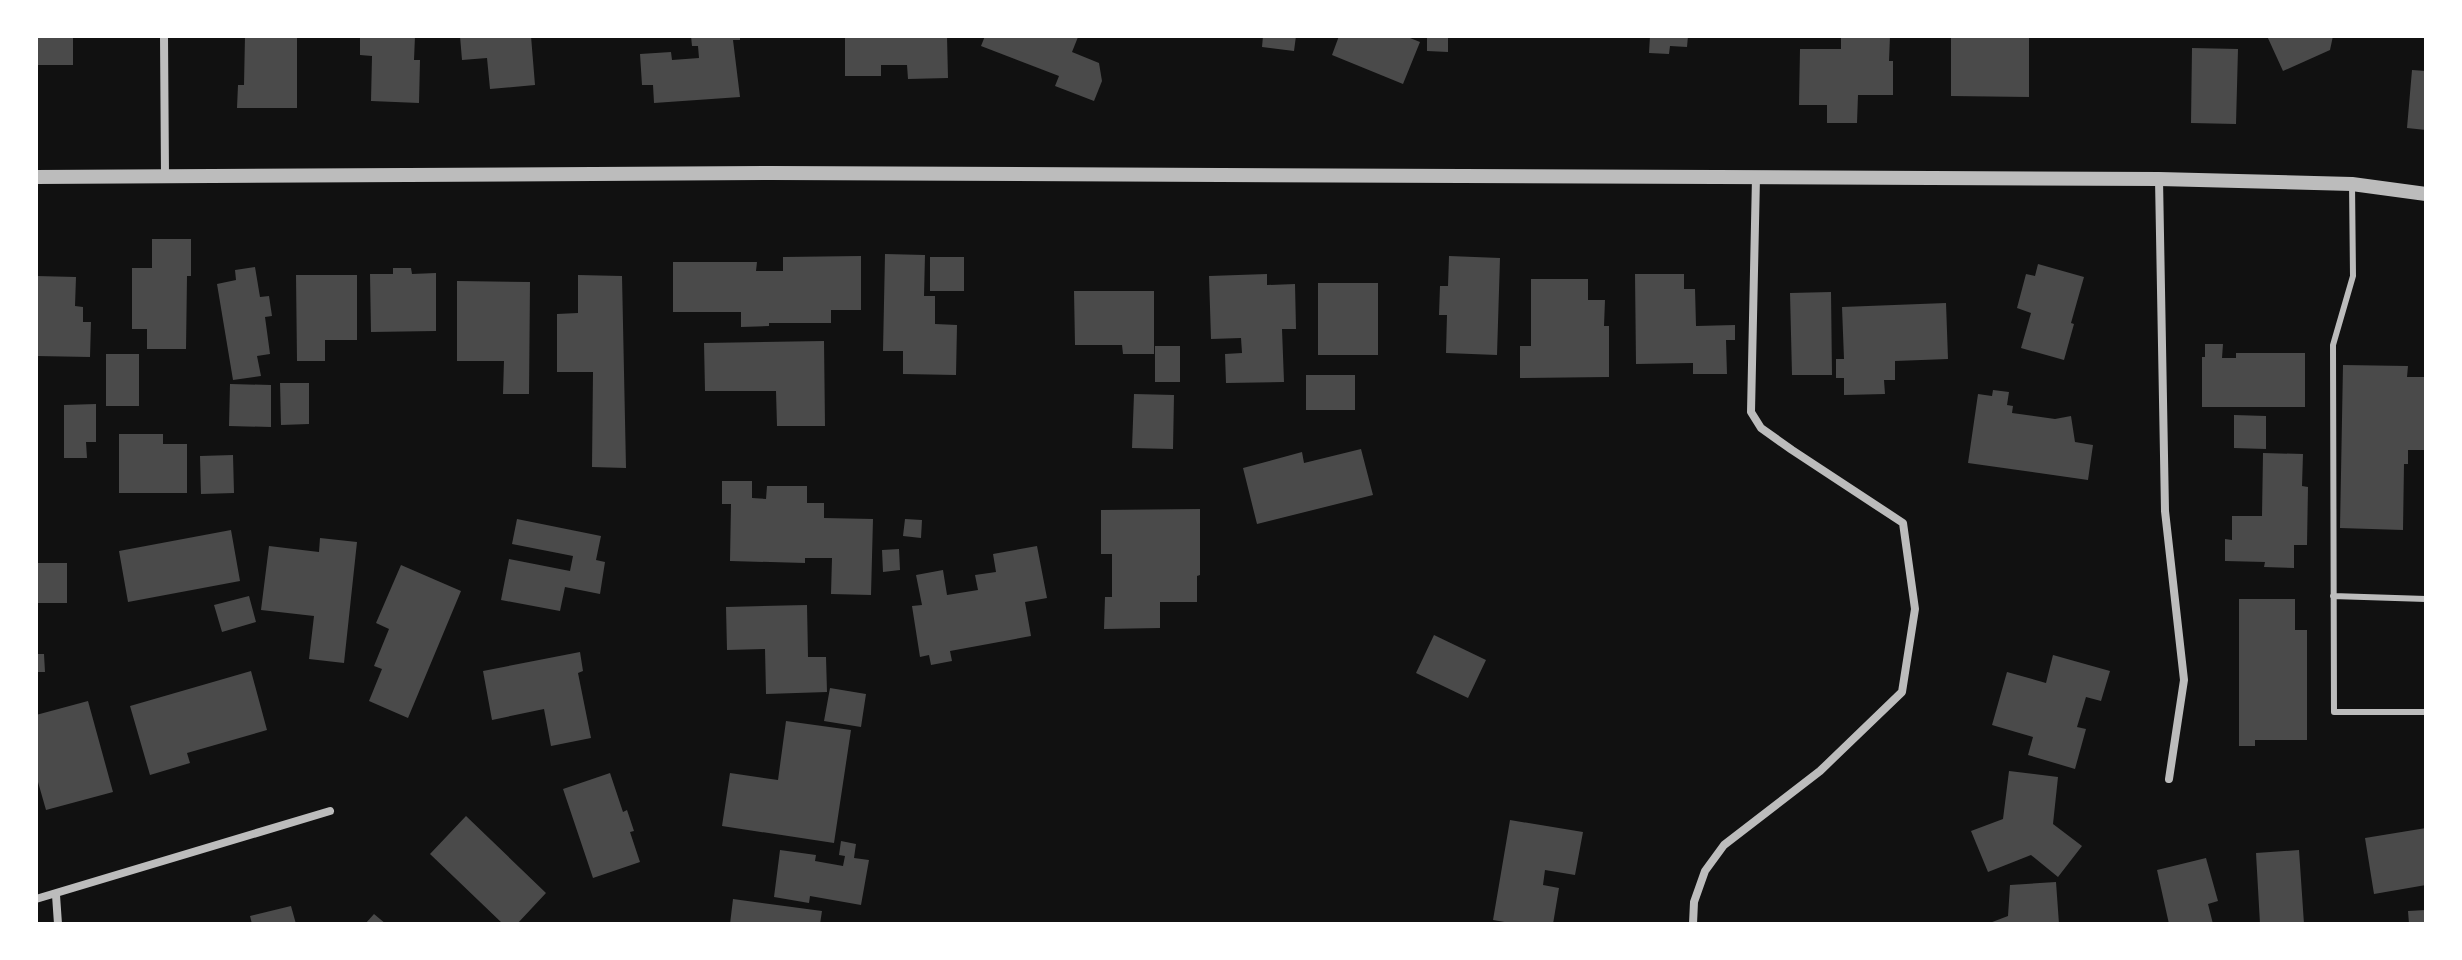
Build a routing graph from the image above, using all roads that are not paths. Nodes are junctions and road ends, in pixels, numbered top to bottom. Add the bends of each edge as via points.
1 (164, 36) edge
2 (165, 176) junction
3 (36, 177) edge
4 (1756, 177) junction
5 (2159, 179) junction
6 (2352, 184) junction
7 (2426, 194) edge
8 (2333, 596) junction
9 (2426, 599) edge
10 (2426, 712) edge
11 (2169, 779) dead end
12 (330, 811) dead end
13 (56, 895) junction
14 (36, 899) edge
15 (58, 924) edge
16 (1693, 924) edge

1 - 2 street
2 - 3 street
2 - 4 street
4 - 5 street
4 - 16 street via 1751,412 1761,428 1903,523 1915,609 1902,692 1820,771 1724,845 1705,871
5 - 6 street
5 - 11 street via 2165,511 2184,680
6 - 7 street
6 - 8 lane via 2353,276 2333,345
8 - 9 lane
8 - 10 lane via 2334,712
12 - 13 street
13 - 14 street
13 - 15 street

